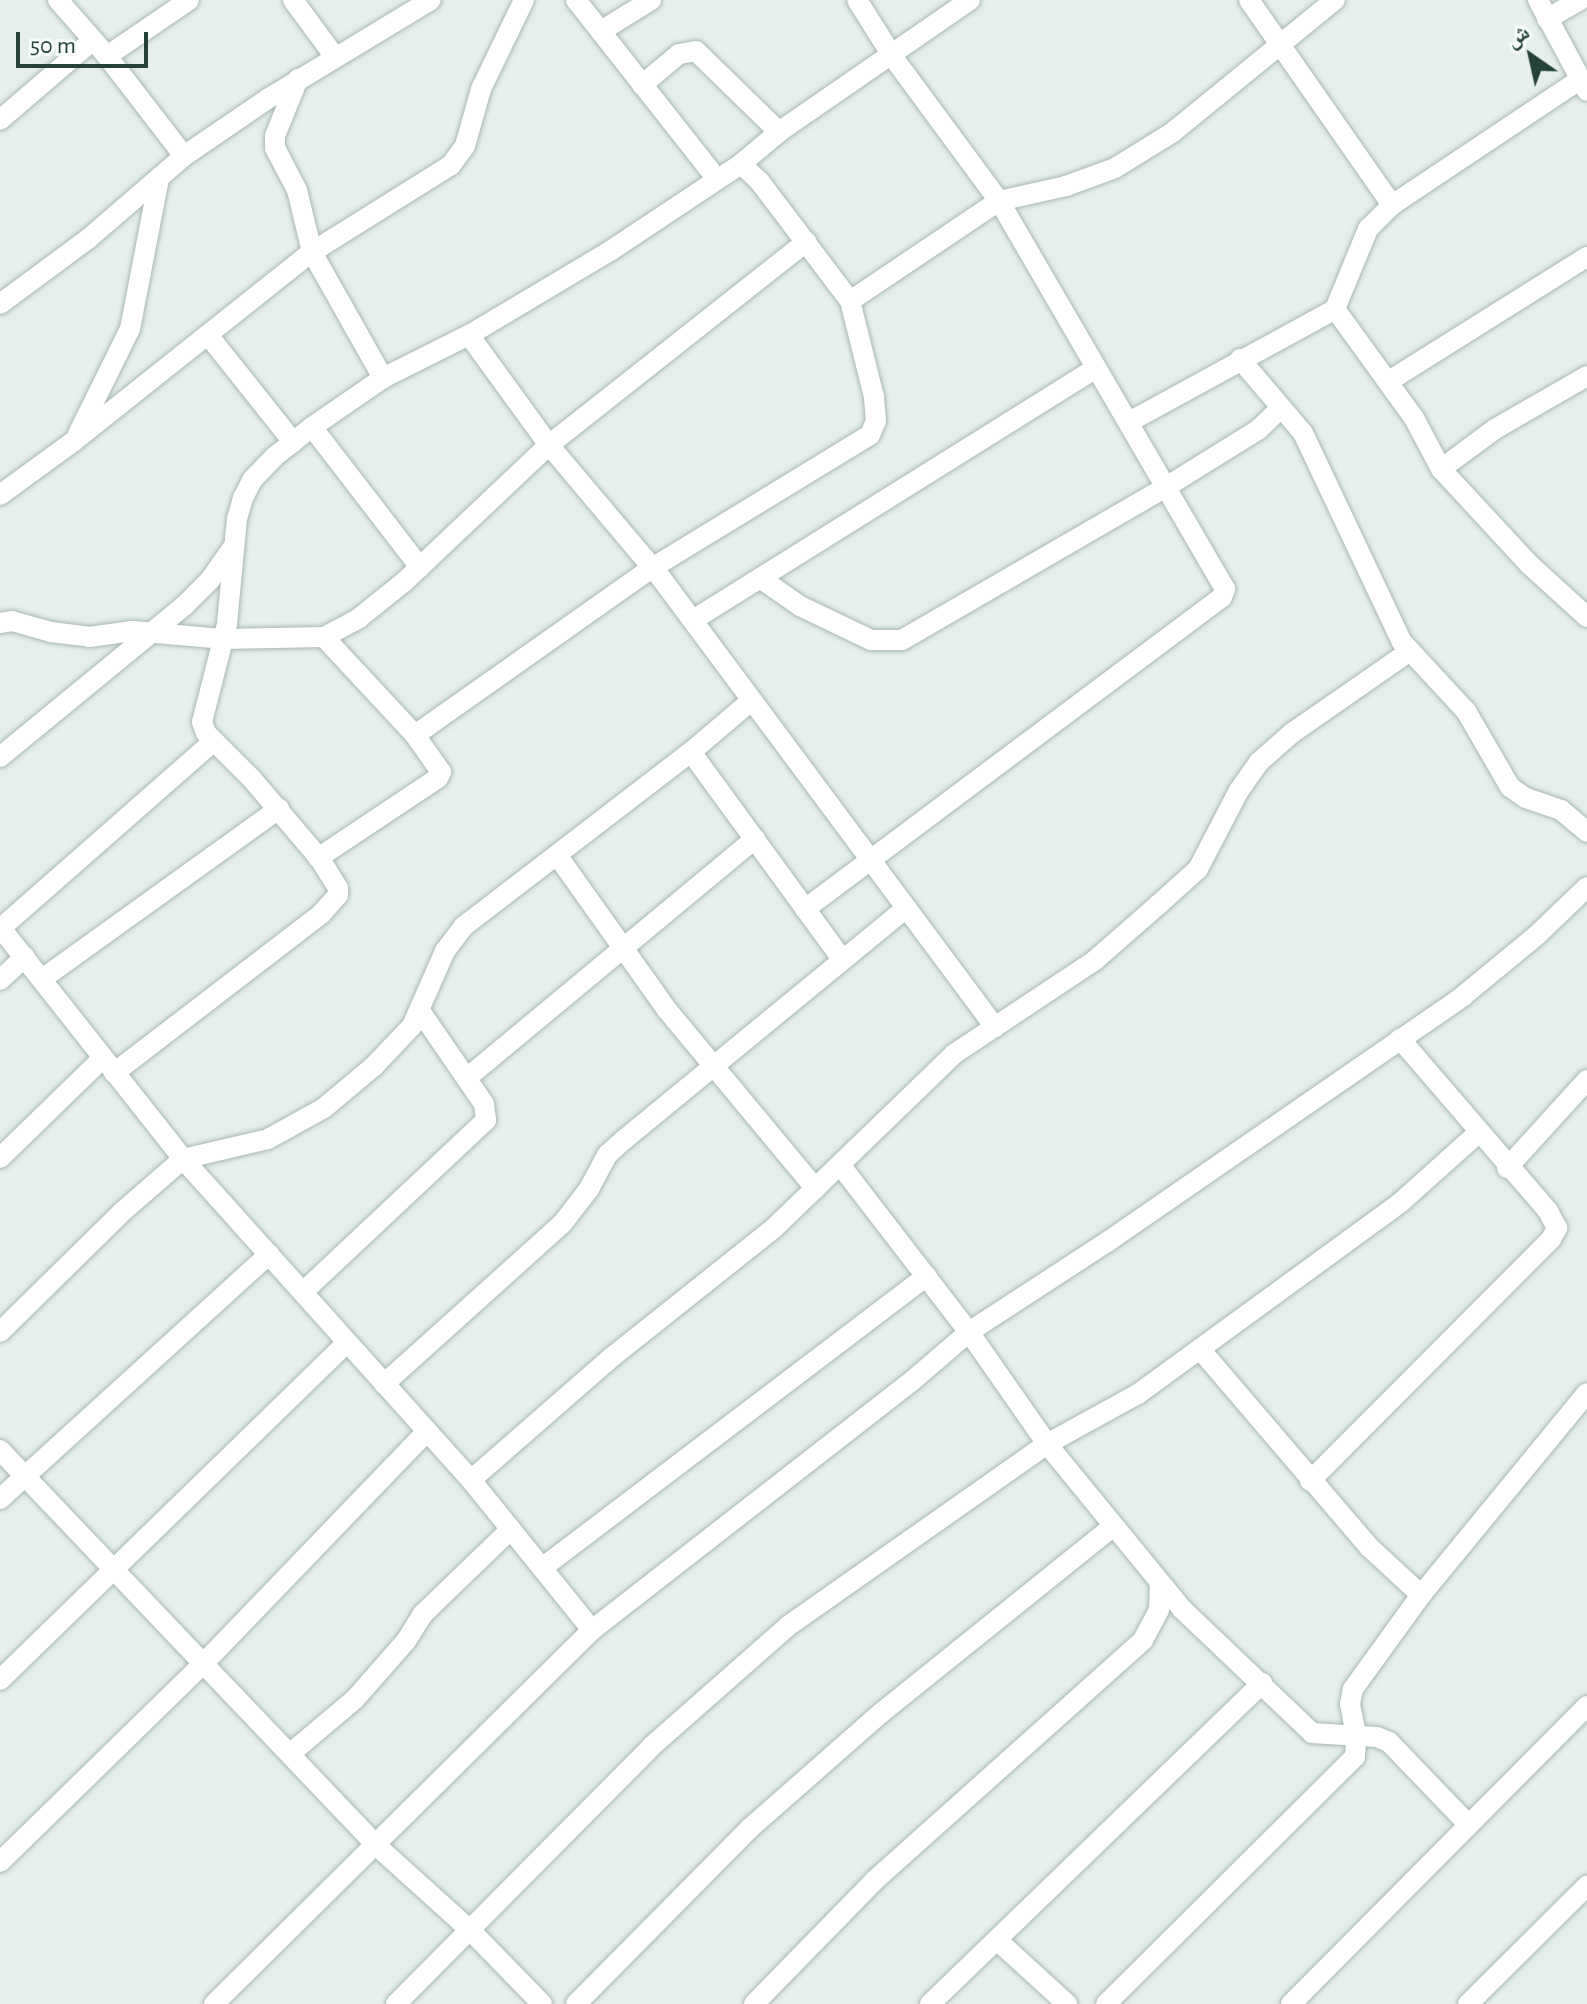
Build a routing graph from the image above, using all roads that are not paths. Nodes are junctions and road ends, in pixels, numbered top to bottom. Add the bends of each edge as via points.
1 (58, 0) edge
2 (189, 0) edge
3 (293, 0) edge
4 (431, 0) edge
5 (524, 0) edge
6 (576, 0) edge
7 (651, 0) edge
8 (857, 0) edge
9 (970, 0) edge
10 (1249, 0) edge
11 (1335, 0) edge
12 (1538, 0) edge
13 (1580, 0) edge
14 (1547, 19) junction
15 (601, 31) junction
16 (92, 41) junction
17 (1282, 43) junction
18 (107, 56) junction
19 (335, 57) junction
20 (893, 57) junction
21 (298, 79) junction
22 (642, 85) junction
23 (1584, 85) edge
24 (0, 120) edge
25 (779, 132) junction
26 (184, 156) junction
27 (741, 164) junction
28 (159, 178) junction
29 (717, 179) junction
30 (999, 201) junction
31 (1392, 205) junction
32 (806, 242) junction
33 (312, 252) junction
34 (1587, 257) edge
35 (850, 301) junction
36 (0, 304) edge
37 (1335, 309) junction
38 (208, 335) junction
39 (469, 335) junction
40 (1240, 359) junction
41 (1095, 369) junction
42 (1587, 376) edge
43 (383, 378) junction
44 (1389, 381) junction
45 (1280, 409) junction
46 (1129, 422) junction
47 (312, 427) junction
48 (74, 441) junction
49 (293, 442) junction
50 (549, 445) junction
51 (1441, 469) junction
52 (1166, 487) junction
53 (0, 495) edge
54 (234, 546) junction
55 (420, 567) junction
56 (652, 568) junction
57 (760, 578) junction
58 (1587, 617) edge
59 (693, 620) junction
60 (0, 623) edge
61 (149, 635) junction
62 (324, 637) junction
63 (222, 639) junction
64 (1410, 651) junction
65 (752, 700) junction
66 (415, 735) junction
67 (214, 741) junction
68 (691, 752) junction
69 (0, 757) edge
70 (279, 809) junction
71 (1587, 832) edge
72 (755, 839) junction
73 (557, 855) junction
74 (318, 858) junction
75 (870, 859) junction
76 (1587, 887) edge
77 (906, 908) junction
78 (805, 909) junction
79 (0, 928) edge
80 (623, 947) junction
81 (25, 957) junction
82 (842, 959) junction
83 (42, 979) junction
84 (0, 980) edge
85 (420, 1011) junction
86 (995, 1027) junction
87 (1400, 1039) junction
88 (713, 1063) junction
89 (108, 1066) junction
90 (468, 1077) junction
91 (1587, 1080) edge
92 (1478, 1133) junction
93 (0, 1158) edge
94 (183, 1159) junction
95 (841, 1166) junction
96 (1507, 1168) junction
97 (816, 1189) junction
98 (269, 1254) junction
99 (927, 1276) junction
100 (303, 1292) junction
101 (0, 1332) edge
102 (969, 1332) junction
103 (347, 1342) junction
104 (1200, 1349) junction
105 (384, 1384) junction
106 (1587, 1393) edge
107 (427, 1431) junction
108 (1047, 1444) junction
109 (0, 1450) edge
110 (23, 1475) junction
111 (471, 1480) junction
112 (1310, 1481) junction
113 (0, 1499) edge
114 (1112, 1527) junction
115 (511, 1529) junction
116 (542, 1568) junction
117 (114, 1569) junction
118 (1160, 1584) junction
119 (1421, 1595) junction
120 (592, 1630) junction
121 (204, 1663) junction
122 (0, 1680) edge
123 (1262, 1683) junction
124 (1587, 1706) edge
125 (1356, 1735) junction
126 (291, 1753) junction
127 (1469, 1825) junction
128 (377, 1846) junction
129 (0, 1862) edge
130 (1587, 1886) edge
131 (471, 1931) junction
132 (997, 1940) junction
133 (214, 2004) edge
134 (396, 2004) edge
135 (542, 2004) edge
136 (576, 2004) edge
137 (754, 2004) edge
138 (930, 2004) edge
139 (1067, 2004) edge
140 (1106, 2004) edge
141 (1291, 2004) edge
142 (1468, 2004) edge

1 - 16 street
2 - 18 street
3 - 19 street
4 - 19 street
5 - 33 street via 481,89 460,156
6 - 15 street
7 - 15 street
8 - 20 street
9 - 20 street
10 - 17 street
11 - 17 street
12 - 14 street
13 - 14 street
14 - 23 street
15 - 22 street
16 - 18 street
16 - 24 street
17 - 30 street via 1173,132 1115,168
17 - 31 street
18 - 26 street
19 - 21 street
20 - 25 street
20 - 30 street
21 - 26 street
21 - 33 street via 274,142 297,190
22 - 25 street via 679,54 696,51
22 - 29 street
23 - 31 street
25 - 27 street
26 - 28 street
27 - 29 street
27 - 32 street
28 - 36 street
28 - 48 street via 130,329
29 - 39 street
30 - 35 street
30 - 41 street
31 - 37 street via 1368,229
32 - 35 street
32 - 50 street
33 - 38 street
33 - 43 street
34 - 44 street
35 - 56 street via 874,397 876,421 870,435
37 - 40 street
37 - 44 street
38 - 48 street
38 - 49 street
39 - 43 street
39 - 50 street
40 - 45 street
40 - 46 street
41 - 46 street
41 - 57 street
42 - 51 street via 1495,429
43 - 47 street
44 - 51 street
45 - 52 street via 1258,430
45 - 64 street via 1303,433 1387,616
46 - 52 street
47 - 49 street
47 - 55 street
48 - 53 street
49 - 54 street via 252,480 237,519
50 - 55 street
50 - 56 street
51 - 58 street via 1530,565
52 - 57 street via 902,640 871,640 800,606
52 - 75 street via 1222,581 1222,597
54 - 61 street via 210,580
54 - 63 street
55 - 62 street via 359,618
56 - 59 street
56 - 66 street
57 - 59 street
59 - 65 street
60 - 61 street via 89,637 133,631
61 - 63 street
61 - 69 street
62 - 63 street
62 - 66 street
63 - 67 street via 202,722
64 - 71 street via 1466,711 1510,787 1561,810
64 - 86 street via 1259,762 1198,869 1094,961
65 - 68 street
65 - 75 street
66 - 74 street via 439,765 438,778
67 - 70 street
67 - 79 street
68 - 72 street
68 - 73 street
70 - 74 street
70 - 83 street
72 - 78 street
72 - 80 street
73 - 80 street
73 - 85 street via 453,937
74 - 89 street via 338,888 334,901
75 - 77 street
75 - 78 street
76 - 87 street via 1463,996
77 - 82 street
77 - 86 street
78 - 82 street
79 - 81 street
80 - 88 street
80 - 90 street
81 - 83 street
81 - 84 street
82 - 88 street
83 - 89 street
85 - 90 street
85 - 94 street via 402,1039 324,1108 268,1139
86 - 95 street via 934,1071
87 - 92 street
87 - 102 street
88 - 97 street
88 - 105 street via 607,1155 562,1224
89 - 93 street
89 - 94 street
90 - 100 street via 487,1111 483,1126
91 - 96 street
92 - 96 street
92 - 104 street via 1400,1203
94 - 98 street
94 - 101 street
95 - 97 street
95 - 99 street
96 - 112 street via 1555,1220 1551,1239
97 - 111 street
98 - 100 street
98 - 110 street
99 - 102 street
99 - 116 street
100 - 103 street
102 - 108 street
102 - 120 street
103 - 105 street
103 - 117 street
104 - 108 street via 1138,1394
104 - 112 street
105 - 107 street
106 - 119 street
107 - 111 street
107 - 121 street
108 - 114 street
108 - 131 street via 734,1670
109 - 110 street
110 - 113 street
110 - 117 street
111 - 115 street
112 - 119 street
114 - 118 street
114 - 136 street via 881,1713 749,1829
115 - 116 street
115 - 126 street via 423,1614 355,1699
116 - 120 street
117 - 121 street
117 - 122 street
118 - 123 street
118 - 137 street via 1154,1625 1134,1648 875,1880
119 - 125 street via 1353,1689
120 - 128 street
121 - 126 street
121 - 129 street
123 - 125 street via 1312,1733
123 - 132 street
124 - 127 street
125 - 127 street via 1389,1742
125 - 140 street via 1355,1757 1343,1771
126 - 128 street
127 - 141 street
128 - 131 street
128 - 133 street
130 - 142 street
131 - 134 street
131 - 135 street
132 - 138 street
132 - 139 street

